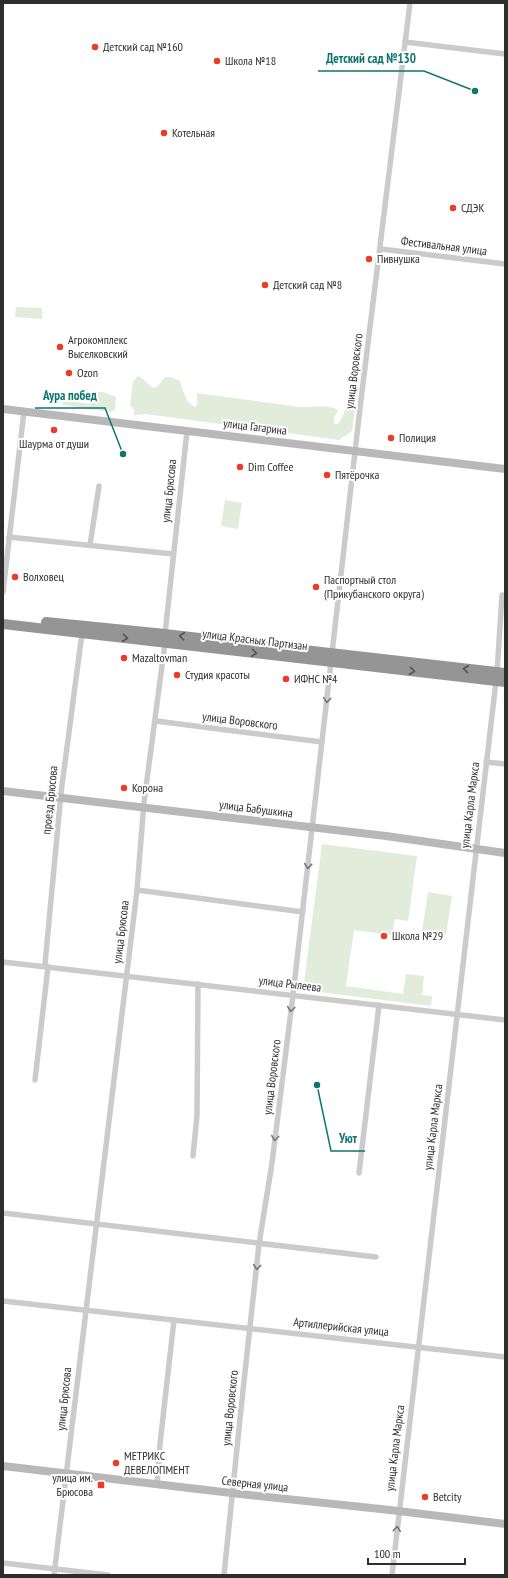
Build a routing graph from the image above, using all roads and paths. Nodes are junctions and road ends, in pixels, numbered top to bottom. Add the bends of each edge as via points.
1 (410, 3) edge
2 (405, 42) junction
3 (505, 54) edge
4 (381, 249) junction
5 (505, 264) edge
6 (3, 409) edge
7 (24, 411) junction
8 (187, 431) junction
9 (356, 450) junction
10 (505, 468) edge
11 (99, 486) dead end
12 (9, 538) junction
13 (90, 545) junction
14 (173, 554) junction
15 (3, 592) edge
16 (502, 595) dead end
17 (3, 618) edge
18 (3, 624) edge
19 (82, 633) junction
20 (165, 638) junction
21 (332, 658) junction
22 (501, 677) edge
23 (156, 721) junction
24 (322, 742) junction
25 (486, 762) junction
26 (505, 764) edge
27 (3, 791) edge
28 (61, 798) junction
29 (144, 808) junction
30 (312, 827) junction
31 (476, 850) junction
32 (505, 853) edge
33 (137, 890) junction
34 (303, 912) junction
35 (3, 962) edge
36 (48, 967) junction
37 (126, 976) junction
38 (198, 984) junction
39 (293, 995) junction
40 (379, 1005) junction
41 (457, 1014) junction
42 (505, 1020) edge
43 (35, 1080) dead end
44 (193, 1156) dead end
45 (359, 1173) dead end
46 (3, 1213) edge
47 (97, 1225) junction
48 (259, 1244) junction
49 (376, 1257) dead end
50 (3, 1301) edge
51 (86, 1310) junction
52 (174, 1320) junction
53 (250, 1329) junction
54 (418, 1347) junction
55 (505, 1357) edge
56 (3, 1466) edge
57 (67, 1473) junction
58 (157, 1484) junction
59 (232, 1493) junction
60 (399, 1511) junction
61 (505, 1524) edge
62 (3, 1563) edge
63 (55, 1572) edge
64 (108, 1575) edge
65 (224, 1575) edge
66 (392, 1575) edge

1 - 2 street, улица Воровского
2 - 3 street
2 - 4 street, улица Воровского
4 - 5 street, Фестивальная улица
4 - 9 street, улица Воровского
6 - 7 street, улица Гагарина
7 - 8 street, улица Гагарина
7 - 12 street
8 - 9 street, улица Гагарина
8 - 14 street, улица Брюсова
9 - 10 street, улица Гагарина
9 - 21 street, улица Воровского
11 - 13 street
12 - 13 street
12 - 15 street
13 - 14 street
14 - 20 street, улица Брюсова
16 - 22 street, улица Карла Маркса
17 - 20 highway, улица Красных Партизан
18 - 19 highway, улица Красных Партизан
19 -> 20 highway, улица Красных Партизан
19 - 28 street, проезд Брюсова
20 - 21 highway, улица Красных Партизан
20 - 23 street, улица Брюсова
21 - 22 highway, улица Красных Партизан
21 -> 24 street, улица Воровского
22 - 25 street, улица Карла Маркса
23 - 24 street, улица Воровского
23 - 29 street, улица Брюсова
24 - 30 street, улица Воровского
25 - 26 street
25 - 31 street, улица Карла Маркса
27 - 28 street, улица Бабушкина
28 - 29 street, улица Бабушкина
28 - 36 street, проезд Брюсова via 45,964
29 - 30 street, улица Бабушкина
29 - 33 street, улица Брюсова
30 - 31 street, улица Бабушкина
30 -> 34 street, улица Воровского
31 - 32 street, улица Бабушкина
31 - 41 street, улица Карла Маркса
33 - 34 street
33 - 37 street, улица Брюсова
34 - 39 street, улица Воровского
35 - 36 street, улица Рылеева
36 - 37 street, улица Рылеева
36 - 43 street
37 - 38 street, улица Рылеева
37 - 47 street, улица Брюсова
38 - 39 street, улица Рылеева
38 - 44 street
39 - 40 street, улица Рылеева
39 -> 48 street, улица Воровского
40 - 41 street, улица Рылеева
40 - 45 street
41 - 42 street, улица Рылеева
41 - 54 street, улица Карла Маркса
46 - 47 street
47 - 48 street
47 - 51 street, улица Брюсова
48 - 49 street
48 -> 53 street, улица Воровского
50 - 51 street, Артиллерийская улица
51 - 52 street, Артиллерийская улица
51 - 57 street, улица Брюсова
52 - 53 street, Артиллерийская улица
52 - 58 street
53 - 54 street, Артиллерийская улица
53 - 59 street, улица Воровского
54 - 55 street, Артиллерийская улица
54 - 60 street, улица Карла Маркса
56 - 57 street, Северная улица
57 - 58 street, Северная улица
57 - 63 street, улица Брюсова
58 - 59 street, Северная улица
59 - 60 street, Северная улица
59 - 65 street, улица Воровского
60 - 61 street, Северная улица
66 -> 60 street, улица Карла Маркса
62 - 63 street
63 - 64 street

